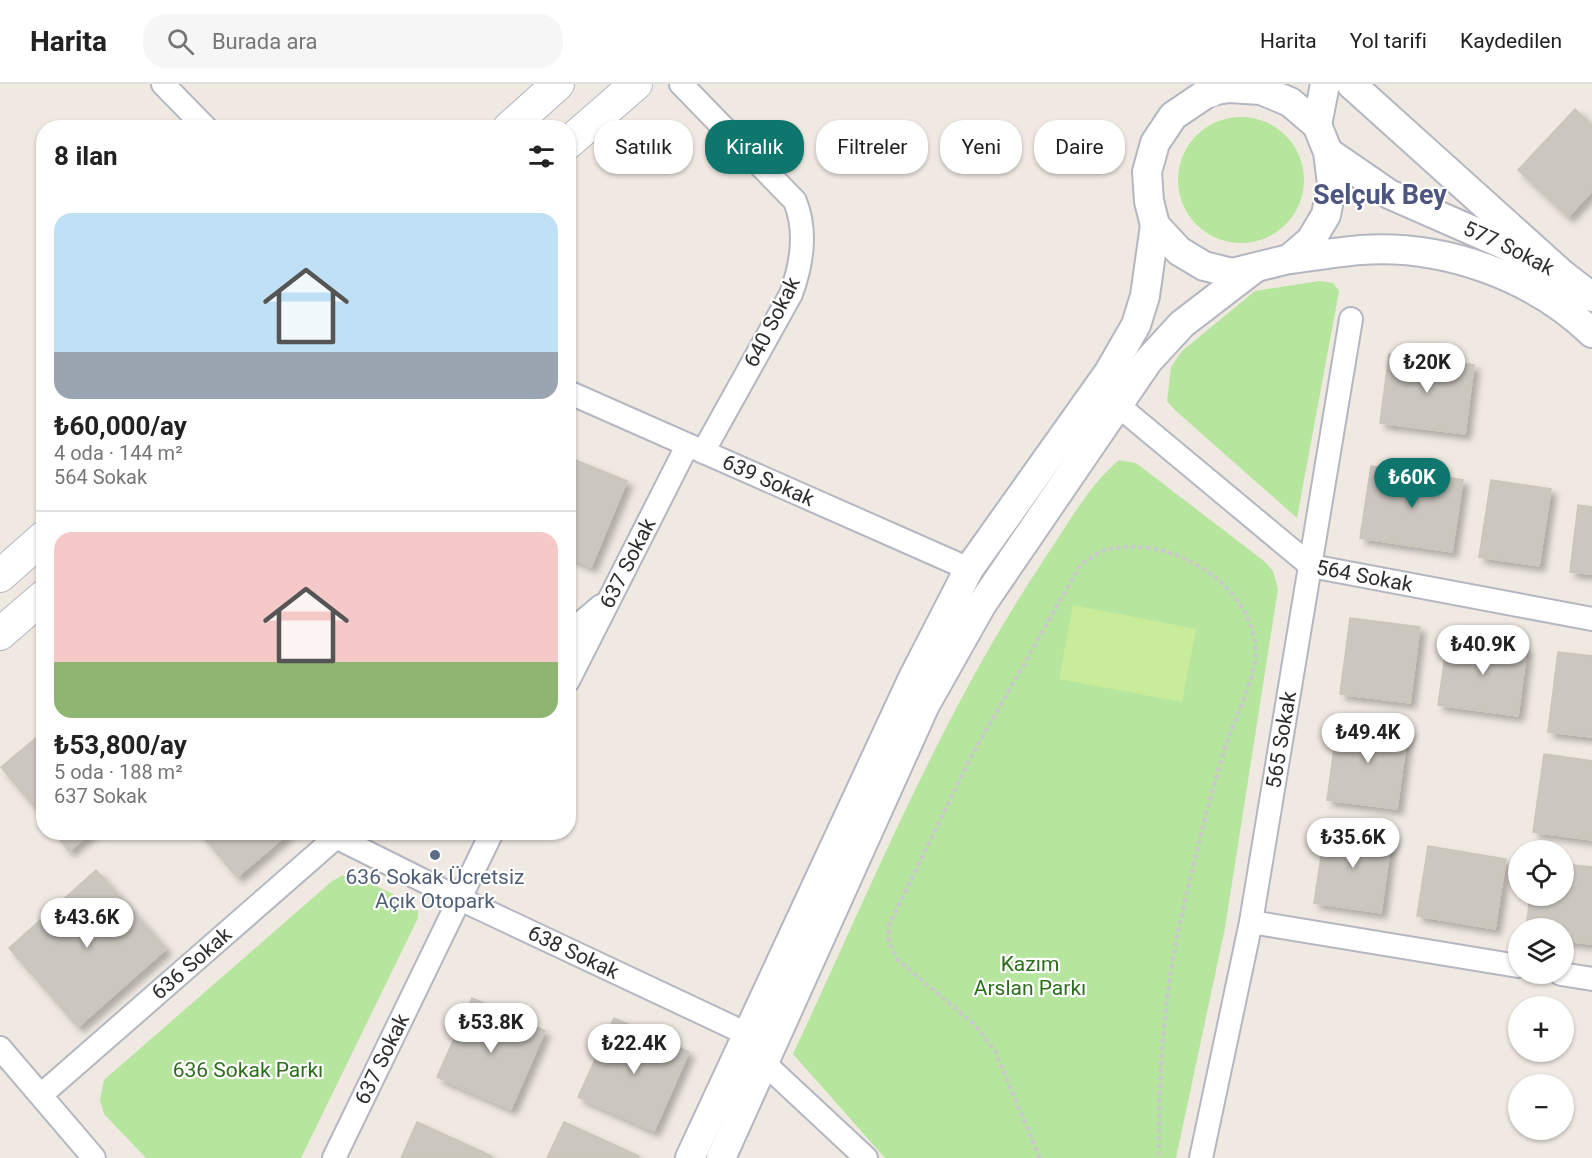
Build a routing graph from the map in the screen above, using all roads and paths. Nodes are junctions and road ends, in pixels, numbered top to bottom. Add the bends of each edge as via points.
1 (163, 84) edge
2 (558, 84) edge
3 (636, 84) edge
4 (681, 84) edge
5 (1325, 84) edge
6 (1352, 84) edge
7 (1214, 88) edge
8 (198, 120) edge
9 (518, 120) edge
10 (1317, 125) junction
11 (576, 136) edge
12 (1328, 152) junction
13 (1155, 225) junction
14 (1289, 260) junction
15 (1255, 268) junction
16 (1563, 275) junction
17 (1592, 297) edge
18 (1351, 320) dead end
19 (1592, 333) edge
20 (576, 396) edge
21 (1120, 407) junction
22 (695, 449) junction
23 (36, 544) edge
24 (1311, 566) junction
25 (969, 569) junction
26 (0, 576) edge
27 (611, 597) junction
28 (36, 603) edge
29 (1592, 619) edge
30 (576, 627) edge
31 (0, 634) edge
32 (576, 665) edge
33 (333, 840) edge
34 (348, 840) edge
35 (488, 840) edge
36 (458, 898) junction
37 (1251, 922) junction
38 (1508, 964) edge
39 (1574, 976) edge
40 (1592, 979) edge
41 (747, 1034) junction
42 (0, 1048) edge
43 (763, 1062) junction
44 (41, 1095) junction
45 (94, 1158) edge
46 (334, 1158) edge
47 (690, 1158) edge
48 (721, 1158) edge
49 (867, 1158) edge
50 (1040, 1158) edge
51 (1159, 1158) edge
52 (1201, 1158) edge

1 - 8 street
2 - 9 main road
3 - 11 main road
4 - 22 street, 640 Sokak via 795,201 801,217 802,252 791,294
5 - 10 street
6 - 16 street
7 - 10 street via 1261,90 1290,102
7 - 13 street via 1173,116 1155,143 1147,171
10 - 12 street
12 - 14 street via 1332,184 1326,215 1311,240
12 - 16 street, 577 Sokak via 1389,194
13 - 15 street via 1179,251 1204,267 1232,273
13 - 25 street via 1145,296 1136,326 1109,372
14 - 15 street
14 - 19 street via 1363,250 1415,253 1475,264 1541,294
15 - 21 street via 1182,324 1148,361
16 - 17 street
18 - 24 street, 565 Sokak
20 - 22 street, 639 Sokak
21 - 24 street, 564 Sokak
21 - 43 street via 982,604 925,705
22 - 25 street, 639 Sokak
22 - 27 street, 637 Sokak
23 - 26 main road
24 - 29 street, 564 Sokak
24 - 37 street, 565 Sokak
25 - 41 street via 912,678
27 - 30 street
27 - 32 street, 637 Sokak
28 - 31 main road
33 - 44 street, 636 Sokak
34 - 36 street, 638 Sokak
35 - 36 street, 637 Sokak
36 - 41 street, 638 Sokak
36 - 46 street, 637 Sokak
37 - 38 street
37 - 52 street, 565 Sokak
39 - 40 street
41 - 47 street
42 - 44 street
43 - 48 street
43 - 49 street
44 - 45 street
50 - 51 path via 995,1051 975,1024 898,960 889,942 889,925 971,757 1081,564 1108,549 1134,548 1172,553 1190,560 1219,581 1248,616 1256,644 1254,667 1227,743 1181,916 1162,1040

